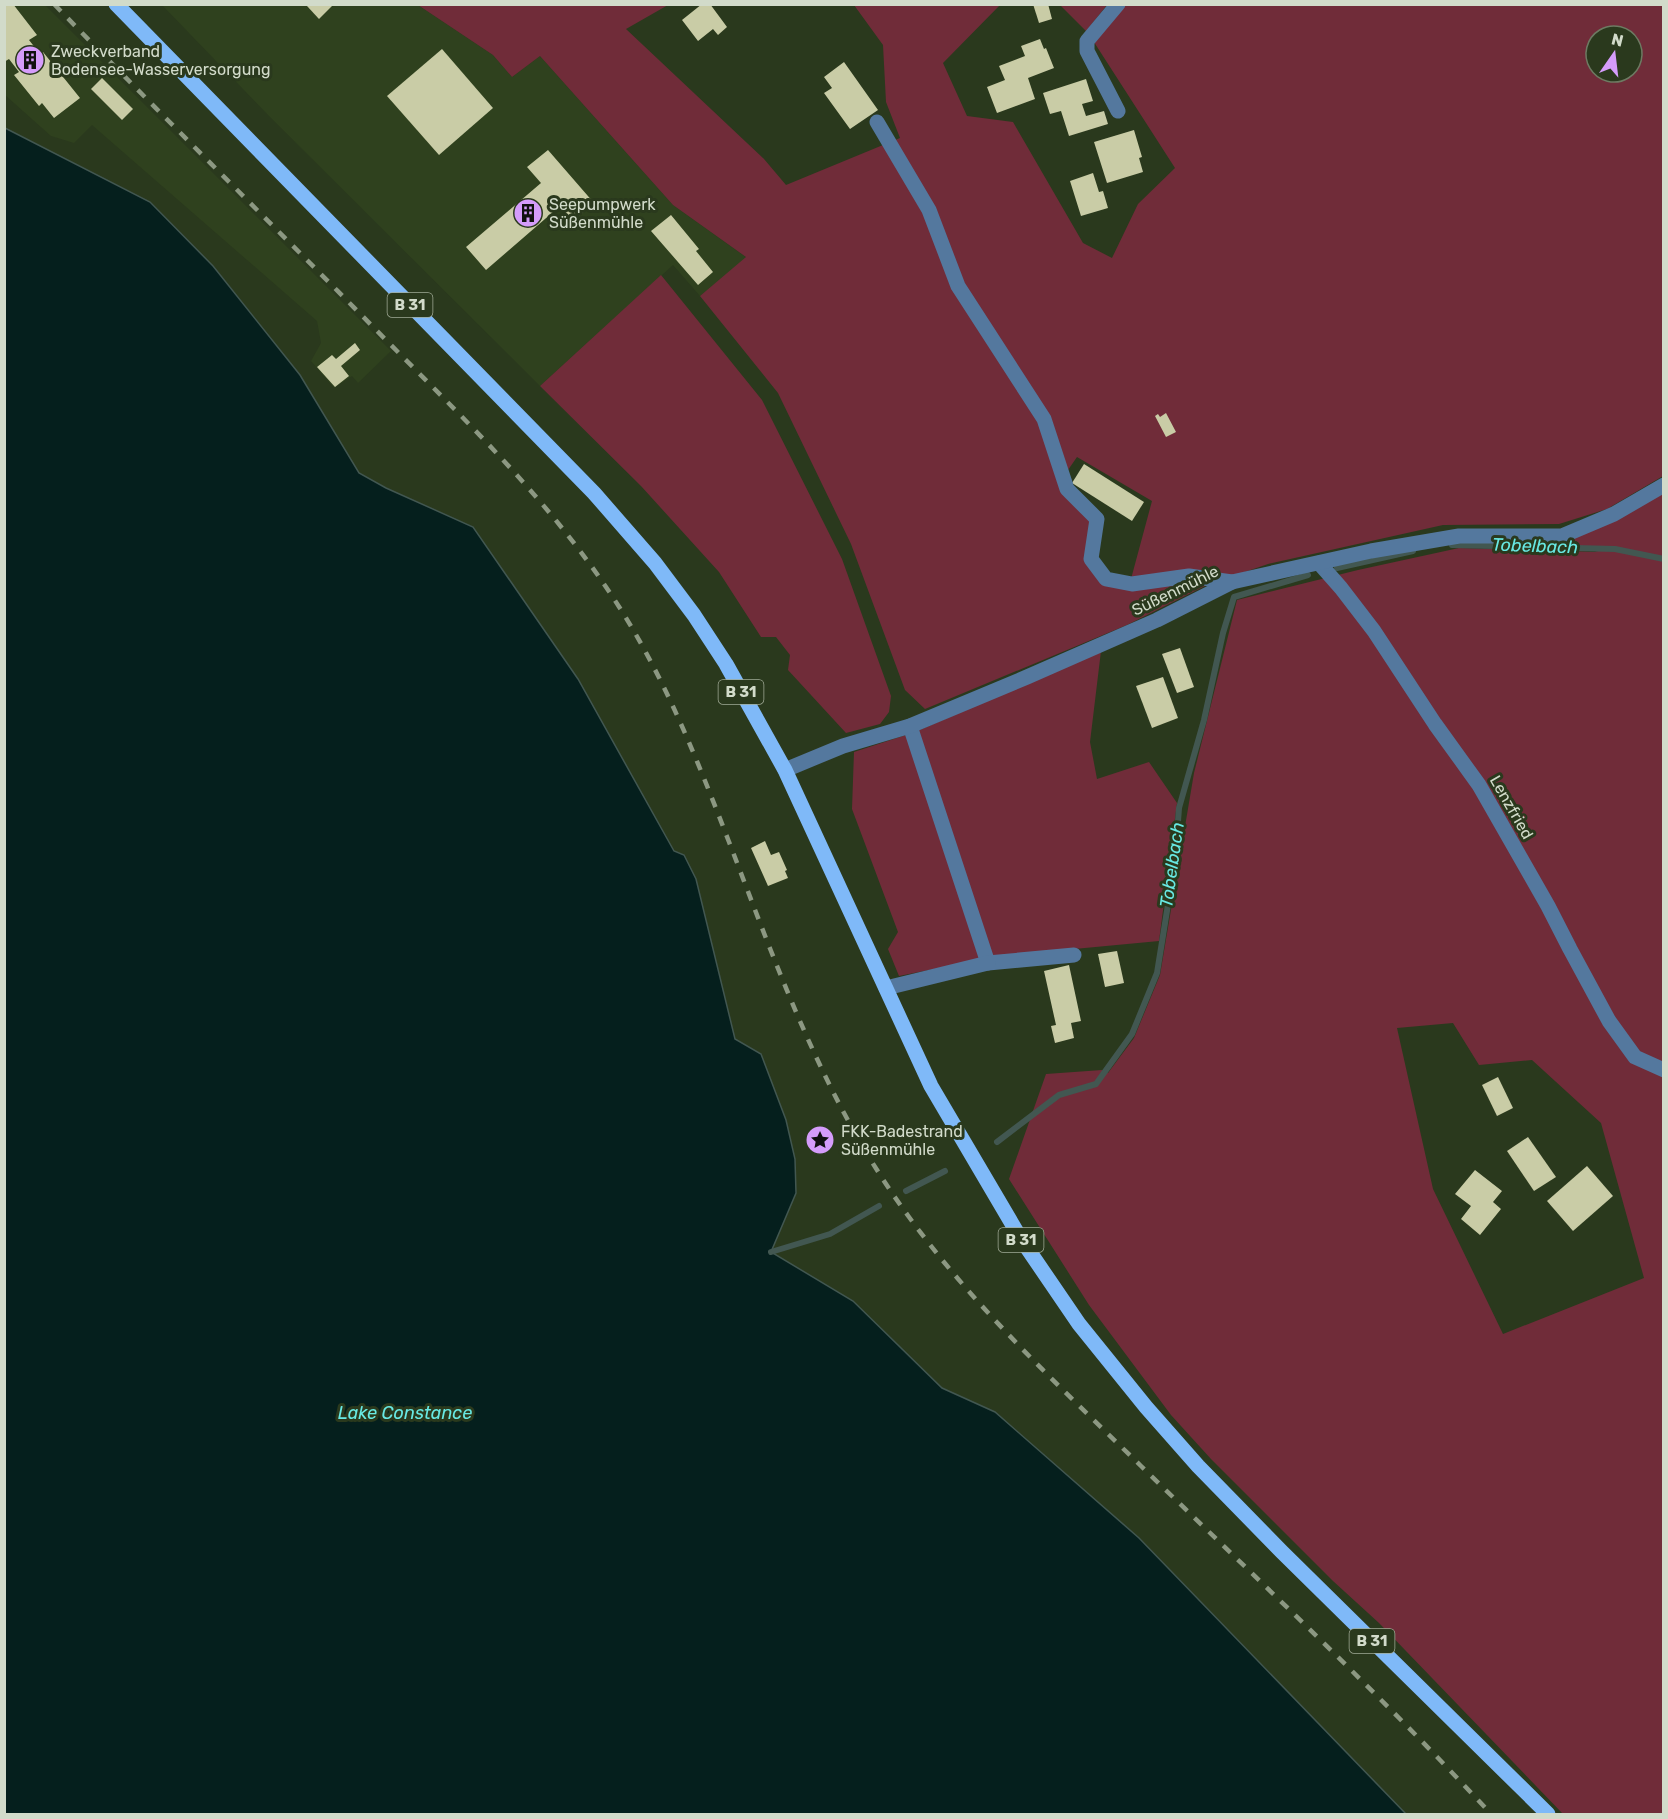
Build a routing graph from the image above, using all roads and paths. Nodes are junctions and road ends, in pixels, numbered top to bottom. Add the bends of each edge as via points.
1 (116, 4) edge
2 (1118, 4) edge
3 (1118, 111) dead end
4 (877, 122) dead end
5 (1664, 484) edge
6 (1319, 563) junction
7 (1232, 582) junction
8 (910, 726) junction
9 (785, 770) junction
10 (1074, 956) dead end
11 (988, 963) junction
12 (886, 987) junction
13 (1664, 1070) edge
14 (1548, 1815) edge

1 - 9 main road, B 31 via 594,493 694,615
2 - 3 street via 1087,41 1087,51
4 - 7 street via 929,210 958,286 1044,419 1067,489 1097,519 1091,559 1106,579 1132,584 1190,576
5 - 6 street, Süßenmühle via 1614,514 1562,536 1459,536
6 - 7 street, Süßenmühle
6 - 13 street, Lenzfried via 1374,631 1479,785 1609,1021 1635,1057
7 - 8 street, Süßenmühle via 1157,620
8 - 9 street, Süßenmühle via 843,746
8 - 11 street
9 - 12 main road, B 31
10 - 11 street
11 - 12 street
12 - 14 main road, B 31 via 932,1086 1021,1239 1079,1324 1198,1466

